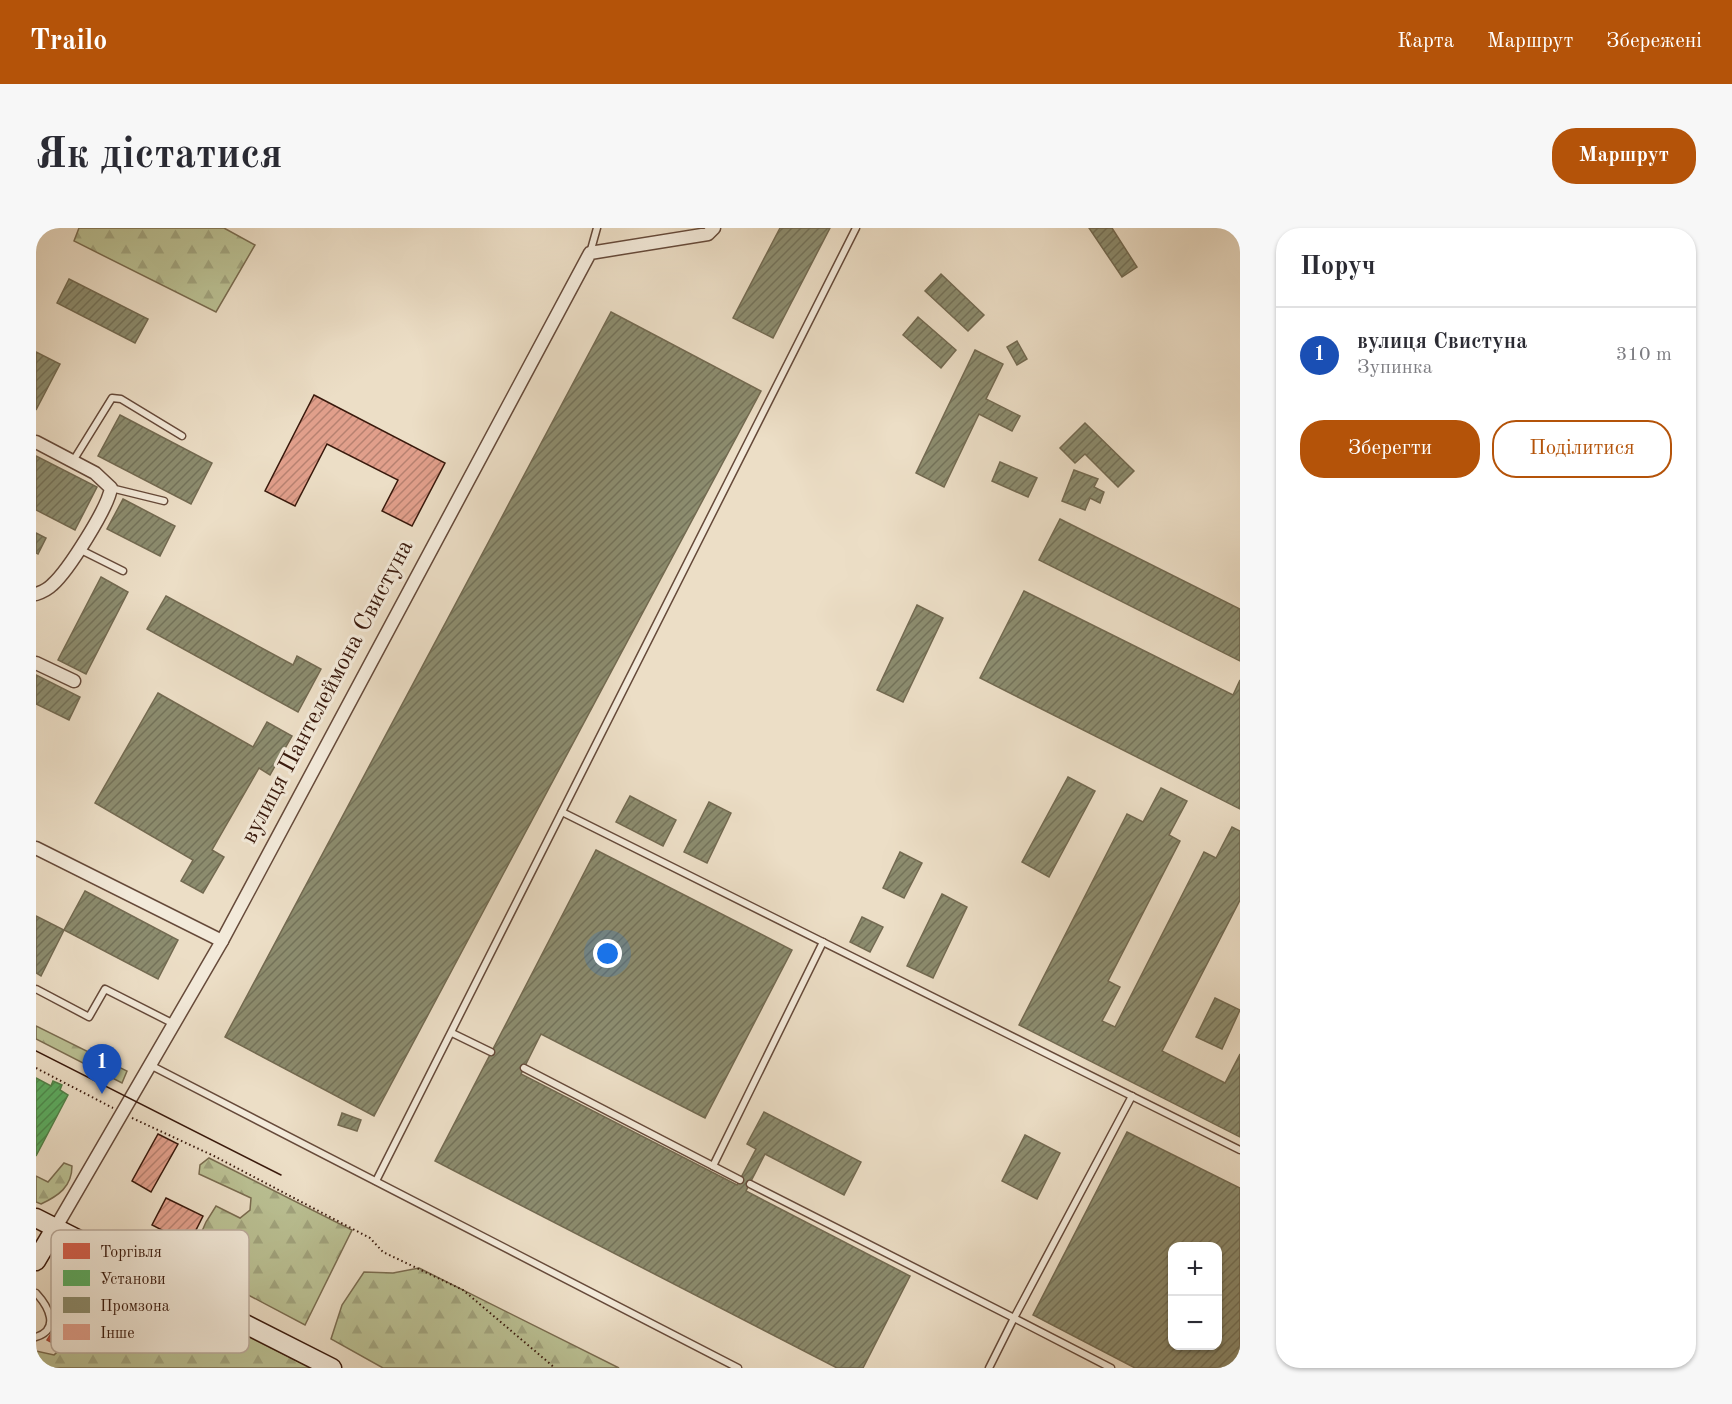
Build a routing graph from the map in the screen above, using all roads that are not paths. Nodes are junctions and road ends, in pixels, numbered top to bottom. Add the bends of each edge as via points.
1 (597, 228) edge
2 (714, 228) edge
3 (856, 228) edge
4 (590, 253) junction
5 (182, 436) dead end
6 (36, 442) edge
7 (73, 462) junction
8 (111, 488) junction
9 (164, 501) dead end
10 (78, 549) junction
11 (123, 571) dead end
12 (36, 594) edge
13 (36, 663) edge
14 (74, 681) dead end
15 (562, 812) junction
16 (36, 848) edge
17 (222, 941) junction
18 (823, 942) junction
19 (36, 989) edge
20 (175, 1025) junction
21 (452, 1033) dead end
22 (491, 1052) dead end
23 (152, 1066) junction
24 (524, 1068) dead end
25 (1132, 1096) junction
26 (1240, 1150) edge
27 (713, 1166) junction
28 (740, 1180) dead end
29 (376, 1181) junction
30 (750, 1184) dead end
31 (36, 1218) edge
32 (56, 1227) junction
33 (54, 1230) edge
34 (62, 1230) edge
35 (51, 1236) edge
36 (36, 1261) edge
37 (36, 1293) edge
38 (1014, 1318) junction
39 (249, 1326) edge
40 (36, 1337) edge
41 (332, 1368) edge
42 (738, 1368) edge
43 (989, 1368) edge
44 (1111, 1368) edge

1 - 4 lane
2 - 4 street via 708,234
3 - 15 lane
4 - 17 street, вулиця Пантелеймона Свистуна
5 - 7 lane via 121,399 112,398
6 - 7 street
7 - 8 street via 103,478
8 - 9 lane
8 - 10 street
10 - 11 lane
10 - 12 street via 58,579
13 - 14 street
15 - 18 lane
15 - 29 lane
16 - 17 street
17 - 20 street, вулиця Пантелеймона Свистуна
18 - 25 lane
18 - 27 lane
19 - 20 lane via 89,1017 105,989
20 - 23 street, вулиця Пантелеймона Свистуна
21 - 22 lane
23 - 29 lane
23 - 32 street, вулиця Пантелеймона Свистуна
24 - 27 lane
25 - 26 lane
25 - 38 lane
27 - 28 lane
29 - 42 lane
30 - 38 lane
31 - 32 main road
32 - 33 main road, вулиця Пантелеймона Свистуна
32 - 34 main road
35 - 36 main road, вулиця Пантелеймона Свистуна
37 - 40 lane via 49,1307 51,1318 46,1330
38 - 43 lane
38 - 44 lane
39 - 41 main road

